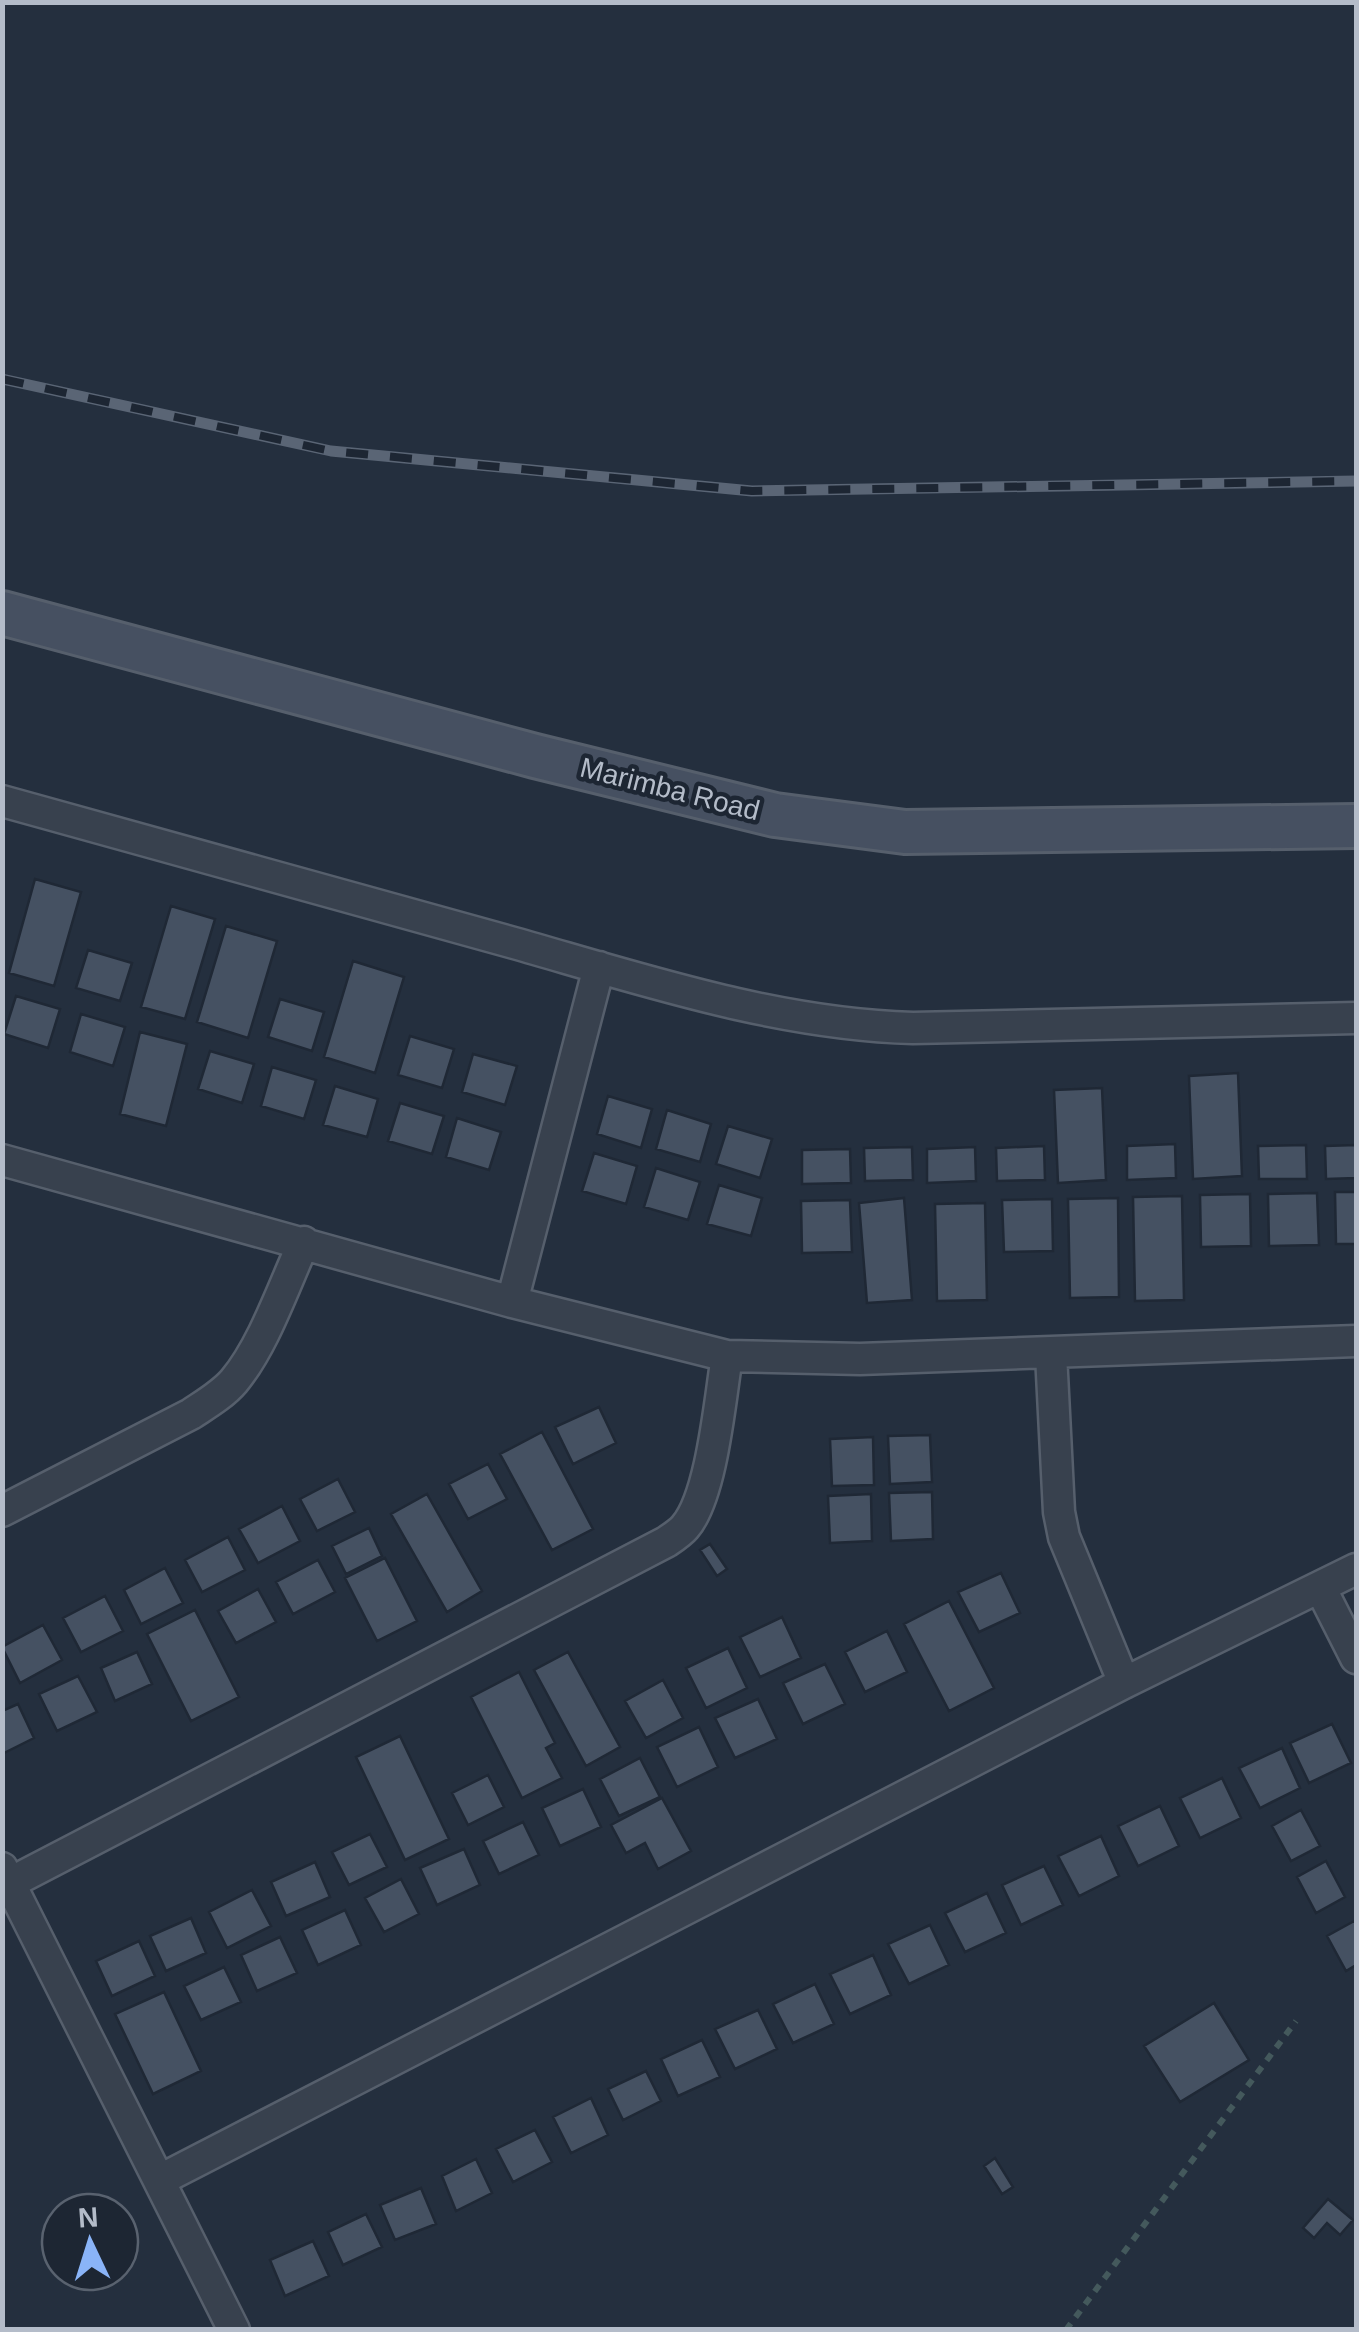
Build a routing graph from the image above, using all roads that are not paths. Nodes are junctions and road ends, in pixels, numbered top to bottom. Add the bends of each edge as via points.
1 (2, 613) edge
2 (2, 801) edge
3 (1356, 826) edge
4 (599, 967) junction
5 (1356, 1018) edge
6 (2, 1160) edge
7 (304, 1242) junction
8 (512, 1302) junction
9 (1356, 1341) edge
10 (1051, 1354) junction
11 (727, 1356) junction
12 (2, 1511) edge
13 (1356, 1569) edge
14 (1320, 1587) junction
15 (1356, 1658) edge
16 (1124, 1683) junction
17 (6, 1876) edge
18 (160, 2180) junction
19 (234, 2330) edge

1 - 3 street, Marimba Road via 775,815 905,832
2 - 4 street
4 - 5 street via 798,1019 852,1026
4 - 8 street
6 - 7 street
7 - 8 street
7 - 12 street via 250,1358 216,1398
8 - 11 street
9 - 10 street
10 - 11 street
10 - 16 street via 1064,1537
11 - 17 street via 701,1496 685,1527 666,1542
13 - 14 street
14 - 15 street
14 - 16 street
16 - 18 street
17 - 18 street
18 - 19 street

